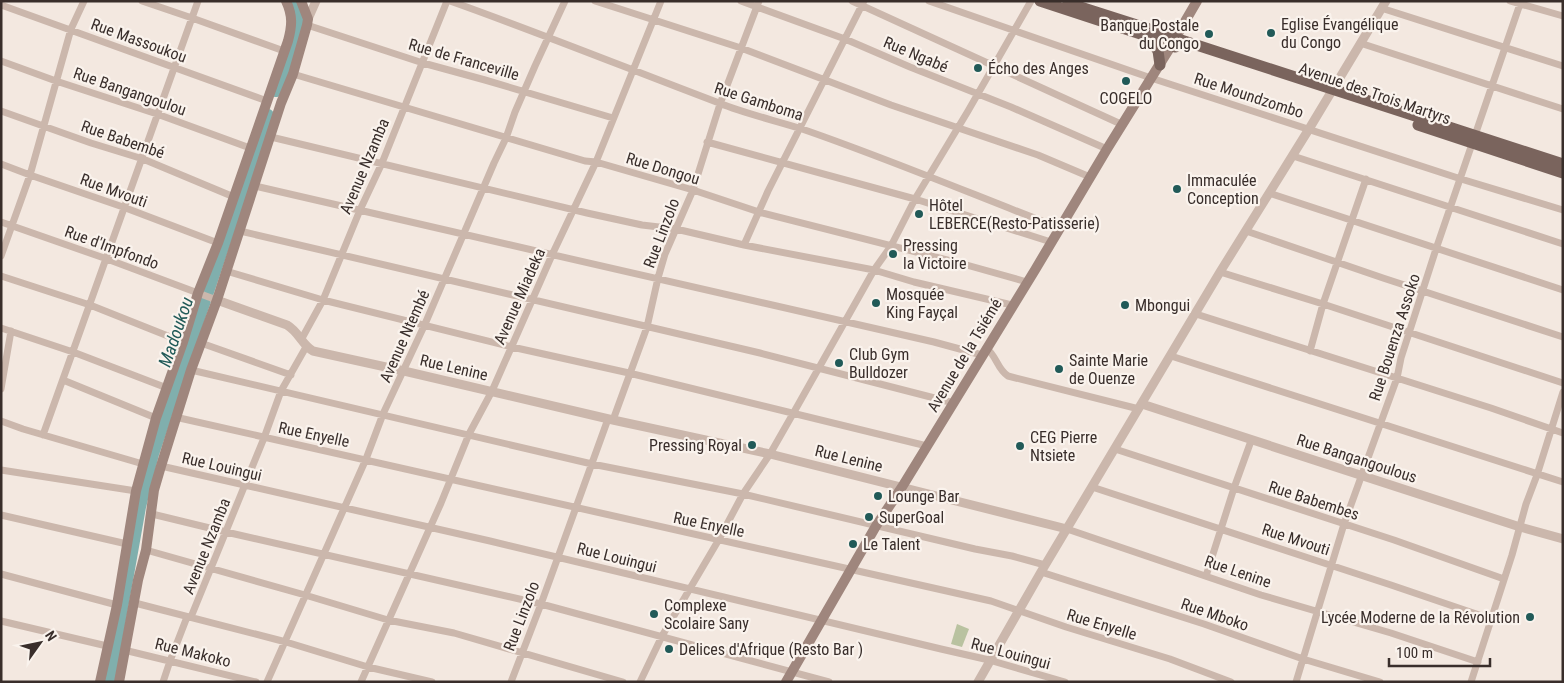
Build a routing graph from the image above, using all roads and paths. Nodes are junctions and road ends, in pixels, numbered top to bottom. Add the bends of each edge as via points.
1 (84, 1) edge
2 (142, 1) edge
3 (198, 1) edge
4 (286, 1) edge
5 (301, 1) edge
6 (316, 1) edge
7 (448, 1) edge
8 (565, 1) edge
9 (595, 1) edge
10 (661, 1) edge
11 (741, 1) edge
12 (852, 1) edge
13 (929, 1) edge
14 (1030, 1) edge
15 (1040, 1) edge
16 (1063, 1) edge
17 (1510, 1) edge
18 (1196, 2) edge
19 (863, 3) edge
20 (1520, 3) edge
21 (758, 4) edge
22 (1384, 4) edge
23 (1, 5) edge
24 (1563, 16) edge
25 (192, 18) junction
26 (653, 20) junction
27 (308, 22) junction
28 (71, 29) junction
29 (1014, 30) junction
30 (549, 36) junction
31 (1150, 38) junction
32 (845, 39) junction
33 (1174, 41) junction
34 (1360, 43) junction
35 (1504, 47) junction
36 (740, 48) junction
37 (284, 52) junction
38 (1, 62) edge
39 (423, 63) junction
40 (994, 65) junction
41 (1160, 65) junction
42 (1563, 66) edge
43 (174, 67) junction
44 (634, 70) junction
45 (293, 74) junction
46 (1151, 78) junction
47 (825, 80) junction
48 (56, 81) junction
49 (1492, 86) junction
50 (525, 91) junction
51 (1332, 91) junction
52 (977, 94) junction
53 (267, 101) junction
54 (720, 104) junction
55 (404, 107) junction
56 (1563, 109) edge
57 (1, 111) edge
58 (157, 114) junction
59 (612, 118) junction
60 (1123, 124) junction
61 (43, 126) junction
62 (958, 127) junction
63 (800, 128) junction
64 (1309, 129) junction
65 (270, 137) junction
66 (506, 138) junction
67 (1473, 139) junction
68 (707, 142) junction
69 (250, 148) junction
70 (1107, 148) junction
71 (1292, 156) junction
72 (143, 159) junction
73 (596, 162) junction
74 (783, 163) junction
75 (1, 164) edge
76 (382, 164) junction
77 (1563, 164) edge
78 (1563, 172) edge
79 (30, 175) junction
80 (929, 176) junction
81 (1090, 177) junction
82 (1366, 179) junction
83 (1461, 179) junction
84 (255, 186) junction
85 (484, 188) junction
86 (693, 190) junction
87 (1269, 193) junction
88 (234, 197) junction
89 (915, 199) junction
90 (123, 207) junction
91 (1452, 207) junction
92 (574, 209) junction
93 (360, 210) junction
94 (1563, 210) edge
95 (759, 212) junction
96 (1352, 220) junction
97 (1, 222) edge
98 (11, 225) junction
99 (1060, 228) junction
100 (676, 229) junction
101 (240, 231) junction
102 (1246, 231) junction
103 (463, 234) junction
104 (1051, 242) junction
105 (218, 243) junction
106 (1563, 244) edge
107 (744, 245) junction
108 (891, 246) junction
109 (1436, 249) junction
110 (341, 255) junction
111 (552, 255) junction
112 (1, 256) edge
113 (107, 259) junction
114 (1337, 263) junction
115 (874, 270) junction
116 (226, 271) junction
117 (1220, 272) junction
118 (1, 276) edge
119 (658, 278) junction
120 (443, 280) junction
121 (1027, 282) junction
122 (1563, 290) edge
123 (1423, 291) junction
124 (200, 294) junction
125 (215, 300) junction
126 (323, 300) junction
127 (533, 301) junction
128 (1323, 304) junction
129 (90, 306) junction
130 (1012, 306) junction
131 (1196, 314) junction
132 (845, 321) junction
133 (425, 324) junction
134 (647, 327) junction
135 (1, 328) edge
136 (11, 331) junction
137 (1410, 333) junction
138 (1563, 337) edge
139 (183, 342) junction
140 (201, 342) junction
141 (304, 343) junction
142 (512, 347) junction
143 (984, 351) junction
144 (1310, 351) junction
145 (73, 352) junction
146 (1171, 356) junction
147 (819, 368) junction
148 (191, 370) junction
149 (404, 371) junction
150 (629, 373) junction
151 (291, 375) junction
152 (1396, 378) junction
153 (63, 380) junction
154 (1563, 383) edge
155 (167, 388) junction
156 (1, 389) edge
157 (281, 391) junction
158 (492, 391) junction
159 (1563, 392) edge
160 (954, 403) junction
161 (1140, 406) junction
162 (794, 412) junction
163 (383, 414) junction
164 (175, 417) junction
165 (156, 418) junction
166 (611, 420) junction
167 (1, 421) edge
168 (1381, 423) junction
169 (1552, 429) junction
170 (1563, 433) edge
171 (469, 434) junction
172 (43, 435) junction
173 (264, 438) junction
174 (1251, 440) junction
175 (927, 446) junction
176 (1115, 449) junction
177 (770, 454) junction
178 (366, 459) junction
179 (143, 464) junction
180 (592, 464) junction
181 (160, 466) junction
182 (1, 470) edge
183 (1538, 474) junction
184 (1362, 475) junction
185 (451, 479) junction
186 (1563, 482) edge
187 (245, 485) junction
188 (902, 487) junction
189 (1092, 487) junction
190 (1234, 488) junction
191 (136, 491) junction
192 (743, 494) junction
193 (577, 507) junction
194 (344, 508) junction
195 (152, 514) junction
196 (1, 516) edge
197 (1344, 524) junction
198 (876, 526) junction
199 (1520, 527) junction
200 (430, 528) junction
201 (1067, 529) junction
202 (1222, 530) junction
203 (226, 532) junction
204 (1563, 539) edge
205 (718, 541) junction
206 (127, 544) junction
207 (146, 550) junction
208 (325, 554) junction
209 (558, 557) junction
210 (1333, 565) junction
211 (212, 568) junction
212 (1043, 568) junction
213 (852, 569) junction
214 (410, 573) junction
215 (1, 574) edge
216 (1206, 576) junction
217 (1504, 579) junction
218 (690, 589) junction
219 (305, 595) junction
220 (135, 603) junction
221 (541, 604) junction
222 (116, 605) junction
223 (1018, 611) junction
224 (1318, 612) junction
225 (189, 617) junction
226 (1491, 619) junction
227 (388, 620) junction
228 (1, 621) edge
229 (822, 621) junction
230 (662, 636) junction
231 (286, 642) junction
232 (107, 646) junction
233 (124, 650) junction
234 (522, 652) junction
235 (1303, 659) junction
236 (990, 660) junction
237 (170, 661) junction
238 (1478, 662) junction
239 (368, 666) junction
240 (792, 671) junction
241 (164, 681) edge
242 (100, 682) edge
243 (119, 682) edge
244 (256, 682) edge
245 (267, 682) edge
246 (361, 682) edge
247 (432, 682) edge
248 (511, 682) edge
249 (623, 682) edge
250 (640, 682) edge
251 (786, 682) edge
252 (830, 682) edge
253 (978, 682) edge
254 (1065, 682) edge
255 (1230, 682) edge
256 (1296, 682) edge
257 (1380, 682) edge
258 (1471, 682) edge

1 - 28 street
2 - 25 street
3 - 25 street
4 - 37 main road via 292,23
5 - 27 main road
6 - 27 street
7 - 30 street, Rue Gamboma
7 - 39 street, Avenue Nzamba
8 - 30 street, Avenue Ntembé
9 - 26 street
10 - 26 street, Avenue Miadeka
11 - 21 street, Rue Ngabé
12 - 19 street
13 - 29 street, Rue Moundzombo
14 - 29 street
15 - 31 main road, Avenue des Trois Martyrs
16 - 33 main road, Avenue des Trois Martyrs
17 - 20 street
18 - 33 main road, Avenue de la Tsiémé
19 - 32 street
19 - 40 street
20 - 24 street
20 - 35 street, Rue Bouenza Assoko
21 - 32 street, Rue Ngabé
21 - 36 street, Rue Linzolo
22 - 34 street
22 - 35 street
23 - 28 street, Rue Massoukou
25 - 37 street
25 - 43 street
26 - 36 street
26 - 44 street, Avenue Miadeka
27 - 39 street, Rue de Franceville
27 - 45 main road
28 - 43 street, Rue Massoukou
28 - 48 street
29 - 40 street
29 - 46 street, Rue Moundzombo
30 - 44 street, Rue Gamboma
30 - 50 street, Avenue Ntembé
31 - 33 main road, Avenue des Trois Martyrs
31 - 41 main road via 1158,51
32 - 47 street
32 - 52 street, Rue Ngabé
33 - 41 main road, Avenue de la Tsiémé
33 - 51 main road, Avenue des Trois Martyrs
34 - 49 street
34 - 51 street
35 - 42 street
35 - 49 street, Rue Bouenza Assoko
36 - 47 street
36 - 54 street, Rue Linzolo
37 - 53 main road
38 - 48 street, Rue Bangangoulou
39 - 50 street, Rue de Franceville
39 - 55 street, Avenue Nzamba
40 - 52 street
40 - 60 street
41 - 46 main road, Avenue de la Tsiémé
43 - 53 street, Rue Massoukou
43 - 58 street
44 - 54 street, Rue Gamboma
44 - 59 street, Avenue Miadeka
45 - 55 street, Rue Dongou
45 - 65 main road
46 - 60 main road, Avenue de la Tsiémé
46 - 64 street, Rue Moundzombo
47 - 62 street
47 - 63 street
48 - 58 street, Rue Bangangoulou
48 - 61 street
49 - 56 street
49 - 67 street, Rue Bouenza Assoko
50 - 59 street, Rue de Franceville
50 - 66 street, Avenue Ntembé
51 - 64 street
51 - 67 main road, Avenue des Trois Martyrs
52 - 62 street
52 - 70 street, Rue Ngabé
53 - 69 main road
54 - 63 street, Rue Gamboma
54 - 68 street, Rue Linzolo
55 - 66 street, Rue Dongou
55 - 76 street, Avenue Nzamba
57 - 61 street, Rue Babembé
58 - 69 street, Rue Bangangoulou
58 - 72 street
59 - 73 street, Avenue Miadeka
60 - 70 main road, Avenue de la Tsiémé
61 - 72 street, Rue Babembé
61 - 79 street
62 - 80 street
62 - 81 street
63 - 74 street
63 - 80 street, Rue Gamboma
64 - 71 street
64 - 83 street, Rue Moundzombo
65 - 76 street
65 - 84 main road
66 - 73 street, Rue Dongou
66 - 85 street, Avenue Ntembé
67 - 77 main road, Avenue des Trois Martyrs
67 - 78 main road, Avenue des Trois Martyrs
67 - 83 street, Rue Bouenza Assoko
68 - 74 street
68 - 86 street, Rue Linzolo
69 - 88 main road
70 - 81 main road, Avenue de la Tsiémé
71 - 82 street
71 - 87 street
72 - 88 street, Rue Babembé
72 - 90 street
73 - 86 street, Rue Dongou
73 - 92 street, Avenue Miadeka
74 - 89 street
74 - 95 street
75 - 79 street, Rue Mvouti
76 - 85 street
76 - 93 street, Avenue Nzamba
79 - 90 street, Rue Mvouti
79 - 98 street
80 - 89 street
80 - 99 street, Rue Gamboma
81 - 99 main road, Avenue de la Tsiémé
82 - 91 street
82 - 96 street
83 - 91 street, Rue Bouenza Assoko
83 - 94 street, Rue Moundzombo
84 - 93 street
84 - 101 main road
85 - 92 street
85 - 103 street, Avenue Ntembé
86 - 95 street, Rue Dongou
86 - 100 street, Rue Linzolo
87 - 96 street
87 - 102 street
88 - 105 main road
89 - 104 street
89 - 108 street
90 - 105 street, Rue Mvouti
90 - 113 street
91 - 106 street
91 - 109 street, Rue Bouenza Assoko
92 - 100 street via 642,225
92 - 111 street, Avenue Miadeka
93 - 103 street
93 - 110 street, Avenue Nzamba
95 - 107 street
95 - 108 street, Rue Dongou
96 - 109 street
96 - 114 street
97 - 98 street, Rue d'Impfondo
98 - 112 street
98 - 113 street, Rue d'Impfondo
99 - 104 main road, Avenue de la Tsiémé
100 - 107 street
100 - 119 street, Rue Linzolo
101 - 110 street
101 - 116 main road
102 - 114 street
102 - 117 street
103 - 111 street
103 - 120 street, Avenue Ntembé
104 - 121 main road, Avenue de la Tsiémé
105 - 124 main road
107 - 115 street
108 - 115 street
108 - 121 street, Rue Dongou
109 - 122 street
109 - 123 street, Rue Bouenza Assoko
110 - 120 street
110 - 126 street, Avenue Nzamba
111 - 119 street
111 - 127 street, Avenue Miadeka
113 - 124 street, Rue d'Impfondo
113 - 129 street
114 - 123 street
114 - 128 street
115 - 130 street
115 - 132 street
116 - 125 main road
116 - 126 street
117 - 128 street
117 - 131 street
118 - 129 street
119 - 132 street
119 - 134 street, Rue Linzolo
120 - 127 street
120 - 133 street, Avenue Ntembé
121 - 130 main road, Avenue de la Tsiémé
123 - 137 street, Rue Bouenza Assoko
123 - 138 street
124 - 125 street, Rue d'Impfondo
124 - 139 main road
125 - 140 main road
125 - 141 street, Rue Lenine via 287,325
126 - 133 street
126 - 141 street, Avenue Nzamba
127 - 134 street
127 - 142 street, Avenue Miadeka
128 - 137 street
128 - 144 street
129 - 139 street
129 - 145 street
130 - 143 main road, Avenue de la Tsiémé
131 - 144 street
131 - 146 street
132 - 143 street
132 - 147 street
133 - 142 street
133 - 149 street, Avenue Ntembé
134 - 147 street
134 - 150 street, Rue Linzolo
135 - 136 street
136 - 145 street
136 - 156 street
137 - 152 street, Rue Bouenza Assoko
137 - 154 street
139 - 155 main road
140 - 148 main road
140 - 151 street
141 - 149 street, Rue Lenine via 313,351
141 - 151 street, Avenue Nzamba
142 - 150 street
142 - 158 street, Avenue Miadeka
143 - 160 main road, Avenue de la Tsiémé
143 - 161 street via 995,356 1000,369 1008,376
144 - 152 street
145 - 153 street
145 - 155 street
146 - 161 street
146 - 168 street
147 - 160 street
147 - 162 street
148 - 157 street, Rue Mboko
148 - 164 main road
149 - 158 street, Rue Lenine
149 - 163 street, Avenue Ntembé
150 - 162 street
150 - 166 street, Rue Linzolo
151 - 157 street, Avenue Nzamba
152 - 168 street, Rue Bouenza Assoko
152 - 169 street
153 - 165 street
153 - 172 street
155 - 165 main road
157 - 163 street, Rue Mboko
157 - 173 street, Avenue Nzamba
158 - 166 street, Rue Lenine
158 - 171 street, Avenue Miadeka
159 - 169 street
160 - 175 main road, Avenue de la Tsiémé
161 - 174 street, Rue Bangangoulous
161 - 176 street
162 - 175 street
162 - 177 street
163 - 171 street, Rue Mboko
163 - 178 street, Avenue Ntembé
164 - 173 street, Rue Enyelle
164 - 181 main road
165 - 179 main road
166 - 177 street, Rue Lenine
166 - 180 street, Rue Linzolo
167 - 172 street
168 - 183 street
168 - 184 street, Rue Bouenza Assoko
169 - 170 street
169 - 183 street
171 - 180 street, Rue Mboko
171 - 185 street, Avenue Miadeka
172 - 179 street
173 - 178 street, Rue Enyelle
173 - 187 street, Avenue Nzamba
174 - 184 street, Rue Bangangoulous
174 - 190 street
175 - 188 main road, Avenue de la Tsiémé
176 - 189 street
176 - 190 street, Rue Babembes
177 - 188 street, Rue Lenine
177 - 192 street
178 - 185 street, Rue Enyelle
178 - 194 street, Avenue Ntembé
179 - 191 main road
180 - 192 street, Rue Mboko
180 - 193 street, Rue Linzolo
181 - 187 street, Rue Louingui
181 - 195 main road
182 - 191 street
183 - 186 street
183 - 199 street
184 - 197 street, Rue Bouenza Assoko
184 - 199 street, Rue Bangangoulous
185 - 193 street, Rue Enyelle
185 - 200 street, Avenue Miadeka
187 - 194 street, Rue Louingui
187 - 203 street, Avenue Nzamba
188 - 198 main road, Avenue de la Tsiémé
188 - 201 street, Rue Lenine
189 - 201 street
189 - 202 street, Rue Mvouti
190 - 197 street, Rue Babembes
190 - 202 street
191 - 206 main road
192 - 198 street, Rue Mboko
192 - 205 street
193 - 205 street, Rue Enyelle
193 - 209 street, Rue Linzolo
194 - 200 street, Rue Louingui
194 - 208 street, Avenue Ntembé
195 - 203 street
195 - 207 main road
196 - 206 street
197 - 210 street, Rue Bouenza Assoko
197 - 217 street, Rue Babembes
198 - 212 street, Rue Mboko via 1012,556
198 - 213 main road, Avenue de la Tsiémé
199 - 204 street, Rue Bangangoulous
199 - 217 street
200 - 209 street, Rue Louingui
200 - 214 street, Avenue Miadeka
201 - 212 street
201 - 216 street, Rue Lenine
202 - 210 street, Rue Mvouti
202 - 216 street
203 - 208 street
203 - 211 street, Avenue Nzamba
205 - 213 street, Rue Enyelle
205 - 218 street
206 - 222 main road
207 - 211 street
207 - 220 main road
208 - 214 street
208 - 219 street, Avenue Ntembé
209 - 218 street, Rue Louingui
209 - 221 street, Rue Linzolo
210 - 224 street, Rue Bouenza Assoko
210 - 226 street, Rue Mvouti
211 - 219 street
211 - 225 street, Avenue Nzamba
212 - 223 street
212 - 235 street, Rue Mboko
213 - 223 street, Rue Enyelle via 991,601
213 - 229 main road, Avenue de la Tsiémé
214 - 221 street
214 - 227 street, Avenue Miadeka
215 - 222 street
216 - 224 street, Rue Lenine
217 - 226 street
218 - 229 street, Rue Louingui
218 - 230 street
219 - 227 street
219 - 231 street, Avenue Ntembé
220 - 225 street
220 - 233 main road
221 - 230 street
221 - 234 street, Rue Linzolo
222 - 232 main road
223 - 236 street
223 - 255 street, Rue Enyelle via 1170,659
224 - 235 street, Rue Bouenza Assoko
224 - 238 street, Rue Lenine
225 - 231 street
225 - 237 street, Avenue Nzamba
226 - 238 street
227 - 234 street via 454,633
227 - 239 street, Avenue Miadeka
228 - 232 street
229 - 236 street, Rue Louingui
229 - 240 main road, Avenue de la Tsiémé
230 - 240 street
230 - 250 street
231 - 239 street
231 - 245 street, Avenue Ntembé
232 - 242 main road
233 - 237 street, Rue Makoko
233 - 243 main road
234 - 248 street, Rue Linzolo
234 - 249 street
235 - 256 street, Rue Bouenza Assoko
235 - 257 street, Rue Mboko
236 - 253 street
236 - 254 street, Rue Louingui
237 - 241 street, Avenue Nzamba
237 - 244 street, Rue Makoko
238 - 258 street
239 - 246 street, Avenue Miadeka
239 - 247 street
240 - 251 main road, Avenue de la Tsiémé
240 - 252 street

